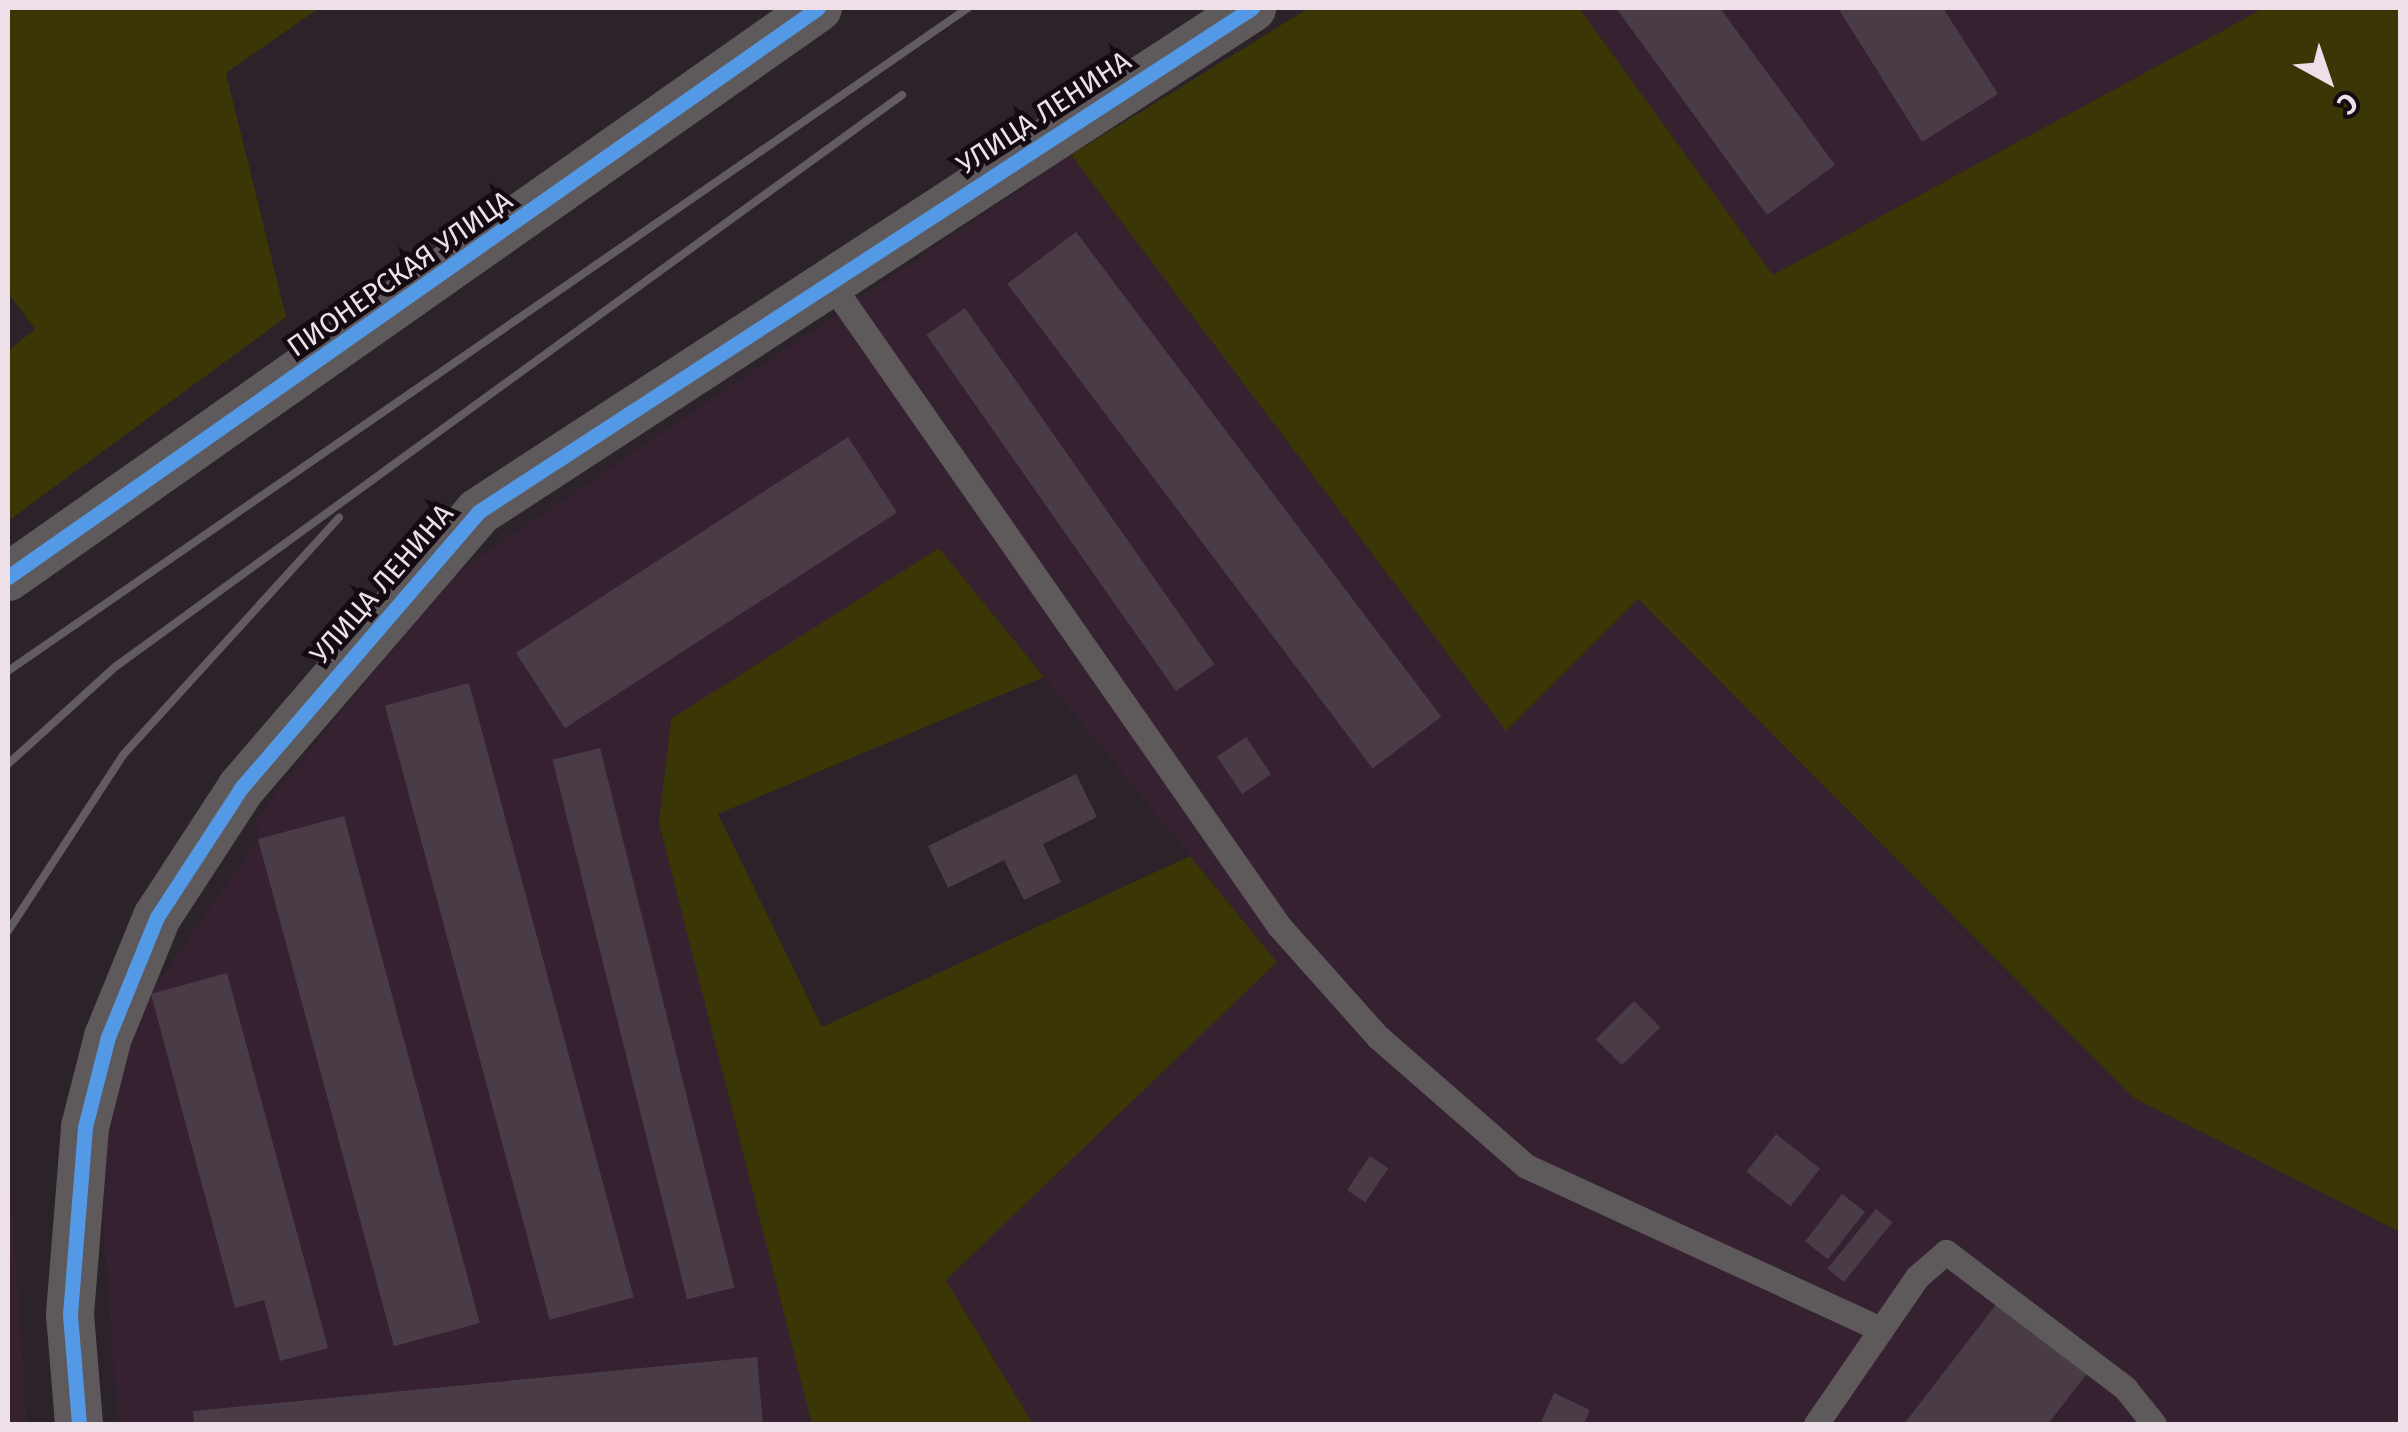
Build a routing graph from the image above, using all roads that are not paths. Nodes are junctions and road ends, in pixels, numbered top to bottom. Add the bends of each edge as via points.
1 (818, 8) edge
2 (1252, 8) edge
3 (830, 282) junction
4 (8, 577) edge
5 (1881, 1330) junction
6 (80, 1424) edge
7 (1816, 1424) edge
8 (2154, 1424) edge

1 - 4 street, ПИОНЕРСКАЯ УЛИЦА
2 - 3 street, УЛИЦА ЛЕНИНА
3 - 5 lane via 1279,926 1378,1037 1526,1166
3 - 6 street, УЛИЦА ЛЕНИНА via 478,512 241,788 157,917 108,1036 85,1127 70,1314
5 - 7 lane
5 - 8 lane via 1936,1256 1957,1255 2125,1388

